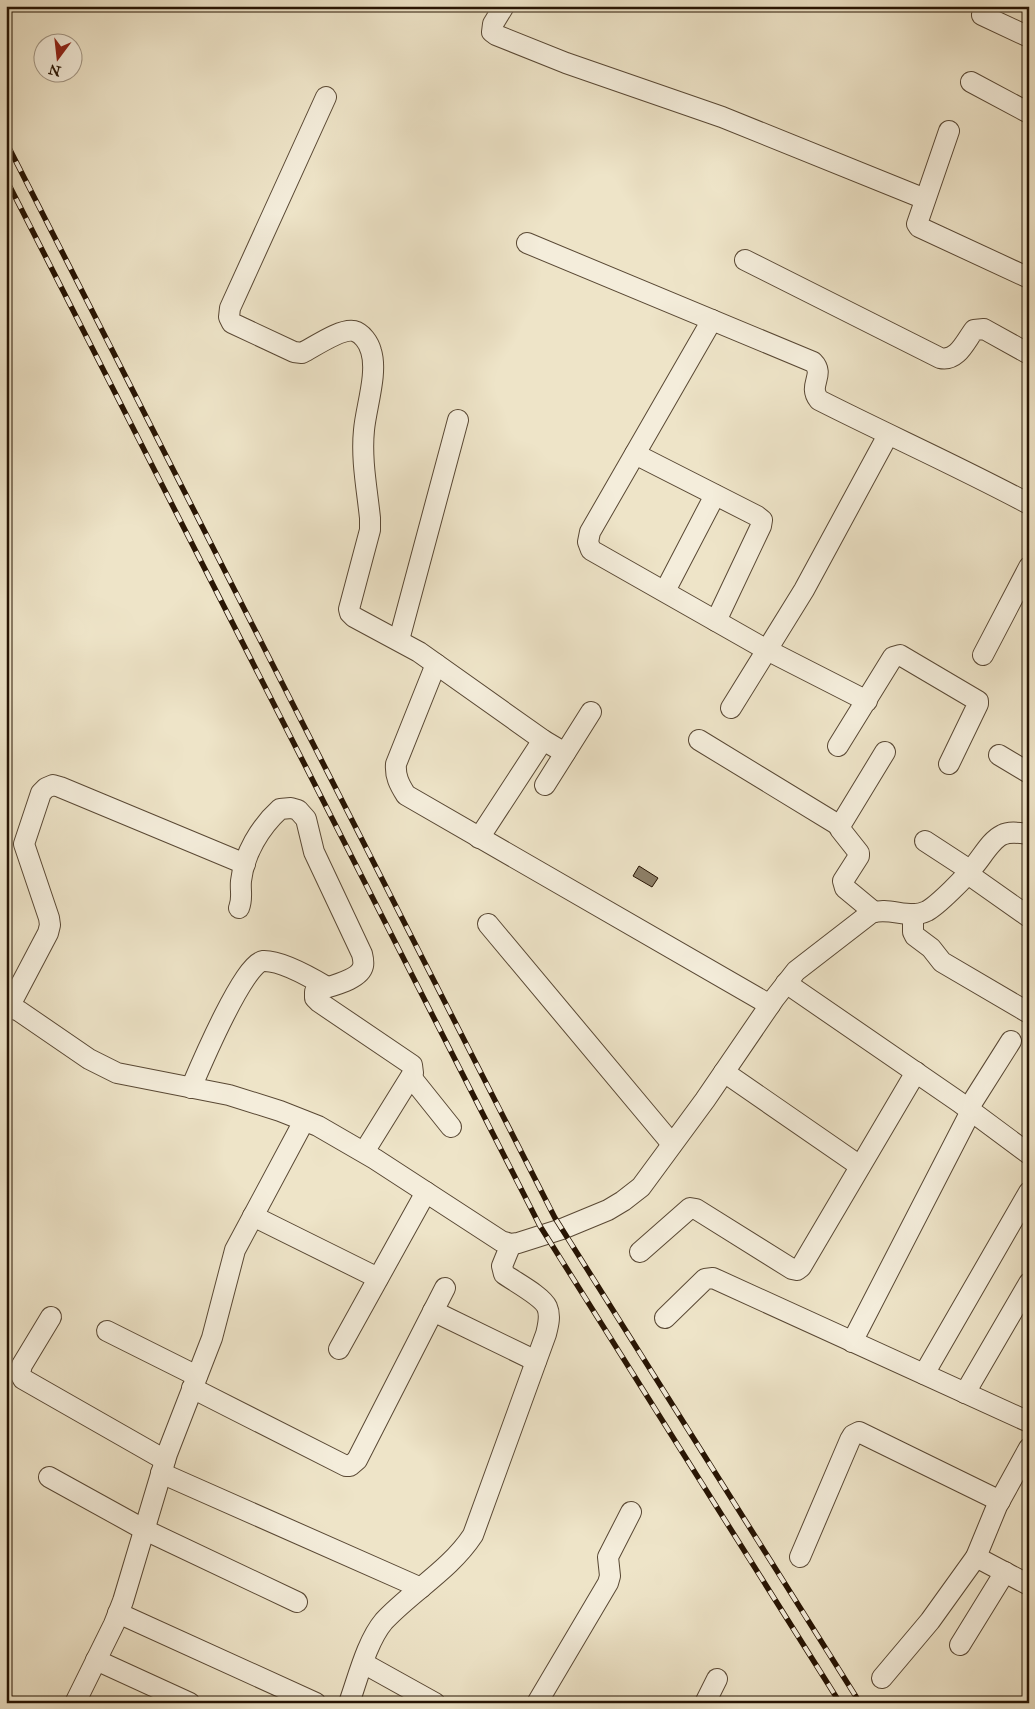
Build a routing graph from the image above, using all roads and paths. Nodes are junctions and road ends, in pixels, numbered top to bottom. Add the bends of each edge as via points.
1 (504, 6) edge
2 (982, 15) dead end
3 (1029, 37) edge
4 (971, 82) dead end
5 (326, 97) dead end
6 (1029, 113) edge
7 (949, 132) dead end
8 (925, 199) junction
9 (527, 243) dead end
10 (745, 260) dead end
11 (1029, 278) edge
12 (712, 320) junction
13 (1029, 354) edge
14 (458, 420) dead end
15 (888, 435) junction
16 (635, 454) junction
17 (715, 495) junction
18 (1029, 504) edge
19 (1029, 567) edge
20 (665, 592) junction
21 (716, 621) junction
22 (399, 640) junction
23 (768, 650) junction
24 (983, 655) dead end
25 (436, 664) junction
26 (867, 702) junction
27 (732, 708) dead end
28 (591, 712) dead end
29 (543, 740) junction
30 (700, 740) dead end
31 (838, 746) dead end
32 (885, 752) dead end
33 (565, 753) junction
34 (999, 755) dead end
35 (949, 764) dead end
36 (1029, 773) edge
37 (545, 786) dead end
38 (840, 826) junction
39 (1029, 834) edge
40 (479, 838) junction
41 (925, 841) dead end
42 (245, 864) junction
43 (969, 872) junction
44 (239, 908) dead end
45 (874, 912) junction
46 (914, 914) junction
47 (1029, 917) edge
48 (488, 924) dead end
49 (786, 983) junction
50 (327, 987) junction
51 (770, 1005) junction
52 (7, 1006) edge
53 (1029, 1013) edge
54 (1011, 1041) dead end
55 (724, 1072) junction
56 (916, 1072) junction
57 (411, 1077) junction
58 (191, 1088) junction
59 (969, 1110) junction
60 (304, 1120) junction
61 (451, 1128) dead end
62 (672, 1144) junction
63 (364, 1152) junction
64 (1029, 1154) edge
65 (860, 1166) junction
66 (426, 1192) junction
67 (1029, 1192) edge
68 (253, 1216) junction
69 (511, 1244) junction
70 (640, 1252) dead end
71 (378, 1278) junction
72 (1029, 1283) edge
73 (445, 1288) dead end
74 (433, 1312) junction
75 (51, 1317) dead end
76 (665, 1318) dead end
77 (107, 1330) dead end
78 (852, 1342) junction
79 (338, 1349) dead end
80 (536, 1361) junction
81 (924, 1374) junction
82 (195, 1382) junction
83 (965, 1393) junction
84 (1029, 1422) edge
85 (1029, 1448) edge
86 (163, 1467) junction
87 (49, 1476) dead end
88 (1000, 1501) junction
89 (632, 1512) dead end
90 (145, 1530) junction
91 (800, 1557) dead end
92 (976, 1557) junction
93 (1005, 1572) junction
94 (1029, 1585) edge
95 (422, 1588) junction
96 (297, 1602) dead end
97 (118, 1613) junction
98 (960, 1645) dead end
99 (96, 1660) junction
100 (363, 1663) junction
101 (882, 1678) dead end
102 (717, 1679) dead end
103 (75, 1703) edge
104 (190, 1703) edge
105 (316, 1703) edge
106 (349, 1703) edge
107 (435, 1703) edge
108 (537, 1703) edge
109 (705, 1703) edge

1 - 8 street via 493,24 492,32 496,34 566,63 722,117
2 - 3 street
4 - 6 street
5 - 22 street via 230,308 229,317 232,323 294,352 302,353 343,331 360,334 371,351 373,372 363,447 370,530 349,609 354,617
7 - 8 street
8 - 11 street via 917,221 919,227
9 - 12 street
10 - 13 street via 940,358 956,356 974,330 979,329
12 - 15 street via 813,362 818,373 814,394 819,400
12 - 16 street
14 - 22 street
15 - 18 street
15 - 23 street via 815,571
16 - 17 street
16 - 20 street via 590,532 588,542 592,550
17 - 20 street
17 - 21 street via 762,520
19 - 24 street
20 - 21 street
21 - 23 street
22 - 25 street
23 - 26 street
23 - 27 street
25 - 29 street
25 - 40 street via 396,764 395,774 411,799
26 - 31 street
26 - 35 street via 896,655 975,698 978,704
28 - 33 street
29 - 33 street
29 - 40 street
30 - 38 street
32 - 38 street
33 - 37 street
34 - 36 street
38 - 45 street via 841,832 859,854 844,881 845,888
39 - 43 street via 1003,834
40 - 51 street
41 - 43 street
42 - 44 street
42 - 50 street via 252,845 280,809 298,810 306,819 314,852 364,964 354,977
42 - 52 street via 60,787 46,788 38,800 24,844 50,925
43 - 46 street via 930,910
43 - 47 street
45 - 46 street via 887,910
45 - 49 street via 801,966
46 - 53 street via 912,928 915,936 942,962
48 - 62 street
49 - 51 street
49 - 56 street
50 - 57 street via 315,992 315,998 412,1065 414,1073
50 - 58 street via 299,971 264,961 258,963 235,995
51 - 55 street
52 - 58 street via 102,1066 134,1077
54 - 59 street
55 - 62 street
55 - 65 street
56 - 59 street
56 - 65 street
57 - 61 street
57 - 63 street
58 - 60 street via 229,1095
59 - 64 street
59 - 78 street
60 - 63 street
60 - 68 street
62 - 69 street via 641,1186 623,1201 562,1229
63 - 66 street
65 - 70 street via 797,1270 690,1208
66 - 69 street
66 - 71 street
67 - 81 street
68 - 71 street
68 - 82 street via 235,1250 218,1318
69 - 80 street via 502,1266 504,1274 541,1299 547,1307 546,1334
71 - 79 street
72 - 83 street
73 - 74 street
74 - 80 street
74 - 82 street via 350,1466
75 - 86 street via 22,1365 22,1379
76 - 78 street via 705,1279 713,1278
77 - 82 street
78 - 81 street
80 - 95 street via 473,1535 465,1548
81 - 83 street
82 - 86 street
83 - 84 street
85 - 88 street
86 - 90 street
86 - 95 street
87 - 90 street
88 - 91 street via 859,1432 850,1440
88 - 92 street
89 - 108 street via 608,1557 608,1583
90 - 96 street
90 - 97 street
92 - 93 street
92 - 101 street via 930,1621
93 - 94 street
93 - 98 street
95 - 100 street via 384,1622
97 - 99 street
97 - 105 street
99 - 103 street
99 - 104 street
100 - 106 street
100 - 107 street
102 - 109 street

